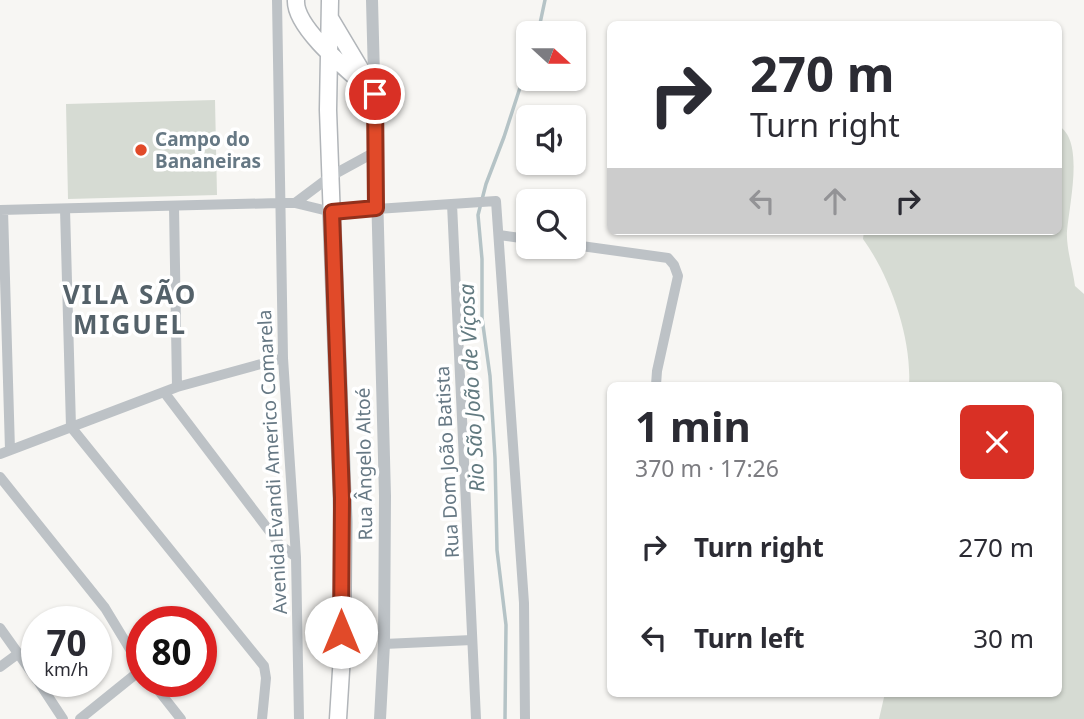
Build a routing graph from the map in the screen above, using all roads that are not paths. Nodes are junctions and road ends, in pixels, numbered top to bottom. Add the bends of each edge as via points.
1 (277, 0) edge
2 (296, 0) edge
3 (330, 0) edge
4 (372, 0) edge
5 (330, 17) junction
6 (329, 52) junction
7 (375, 94) junction
8 (375, 152) junction
9 (331, 176) junction
10 (279, 203) junction
11 (295, 203) junction
12 (456, 204) junction
13 (174, 206) junction
14 (376, 208) junction
15 (65, 209) junction
16 (2, 210) edge
17 (332, 212) junction
18 (499, 235) junction
19 (516, 237) edge
20 (586, 247) edge
21 (283, 358) junction
22 (4, 373) edge
23 (656, 382) edge
24 (177, 387) junction
25 (164, 392) junction
26 (71, 427) junction
27 (5, 452) edge
28 (0, 477) edge
29 (296, 557) junction
30 (0, 628) edge
31 (472, 640) junction
32 (126, 642) edge
33 (384, 645) junction
34 (19, 653) junction
35 (21, 656) edge
36 (0, 667) edge
37 (126, 682) edge
38 (48, 697) edge
39 (164, 697) edge
40 (63, 719) edge
41 (80, 719) edge
42 (181, 719) edge
43 (262, 719) edge
44 (299, 719) edge
45 (338, 719) edge
46 (380, 719) edge
47 (476, 719) edge
48 (525, 719) edge

1 - 10 street, Avenida Evandi Americo Comarela
2 - 6 highway via 297,14
3 - 5 highway
4 - 7 street, Rua Ângelo Altoé
5 - 6 highway
5 - 7 highway
6 - 7 highway
6 - 9 highway
7 - 8 street, Rua Ângelo Altoé
8 - 9 street
8 - 14 street, Rua Ângelo Altoé
9 - 11 street
9 - 17 highway
10 - 11 street
10 - 13 street
10 - 21 street, Avenida Evandi Americo Comarela
11 - 17 street
12 - 14 street
12 - 18 street via 496,201
12 - 31 street, Rua Dom João Batista
13 - 15 street
13 - 24 street
14 - 17 street
14 - 33 street, Rua Ângelo Altoé via 385,496
15 - 16 street
15 - 26 street
16 - 22 street
17 - 45 highway via 343,522
18 - 19 street
18 - 48 street via 524,603
20 - 23 street via 667,258 674,265 678,276
21 - 24 street
21 - 29 street, Avenida Evandi Americo Comarela
22 - 27 street
24 - 25 street
25 - 26 street
25 - 29 street via 280,545
26 - 27 street
26 - 43 street via 264,666
28 - 32 street via 106,608
29 - 44 street, Avenida Evandi Americo Comarela
30 - 34 street
31 - 33 street
31 - 47 street, Rua Dom João Batista
33 - 46 street, Rua Ângelo Altoé
34 - 35 street
34 - 36 street
37 - 41 street
38 - 40 street
39 - 42 street

